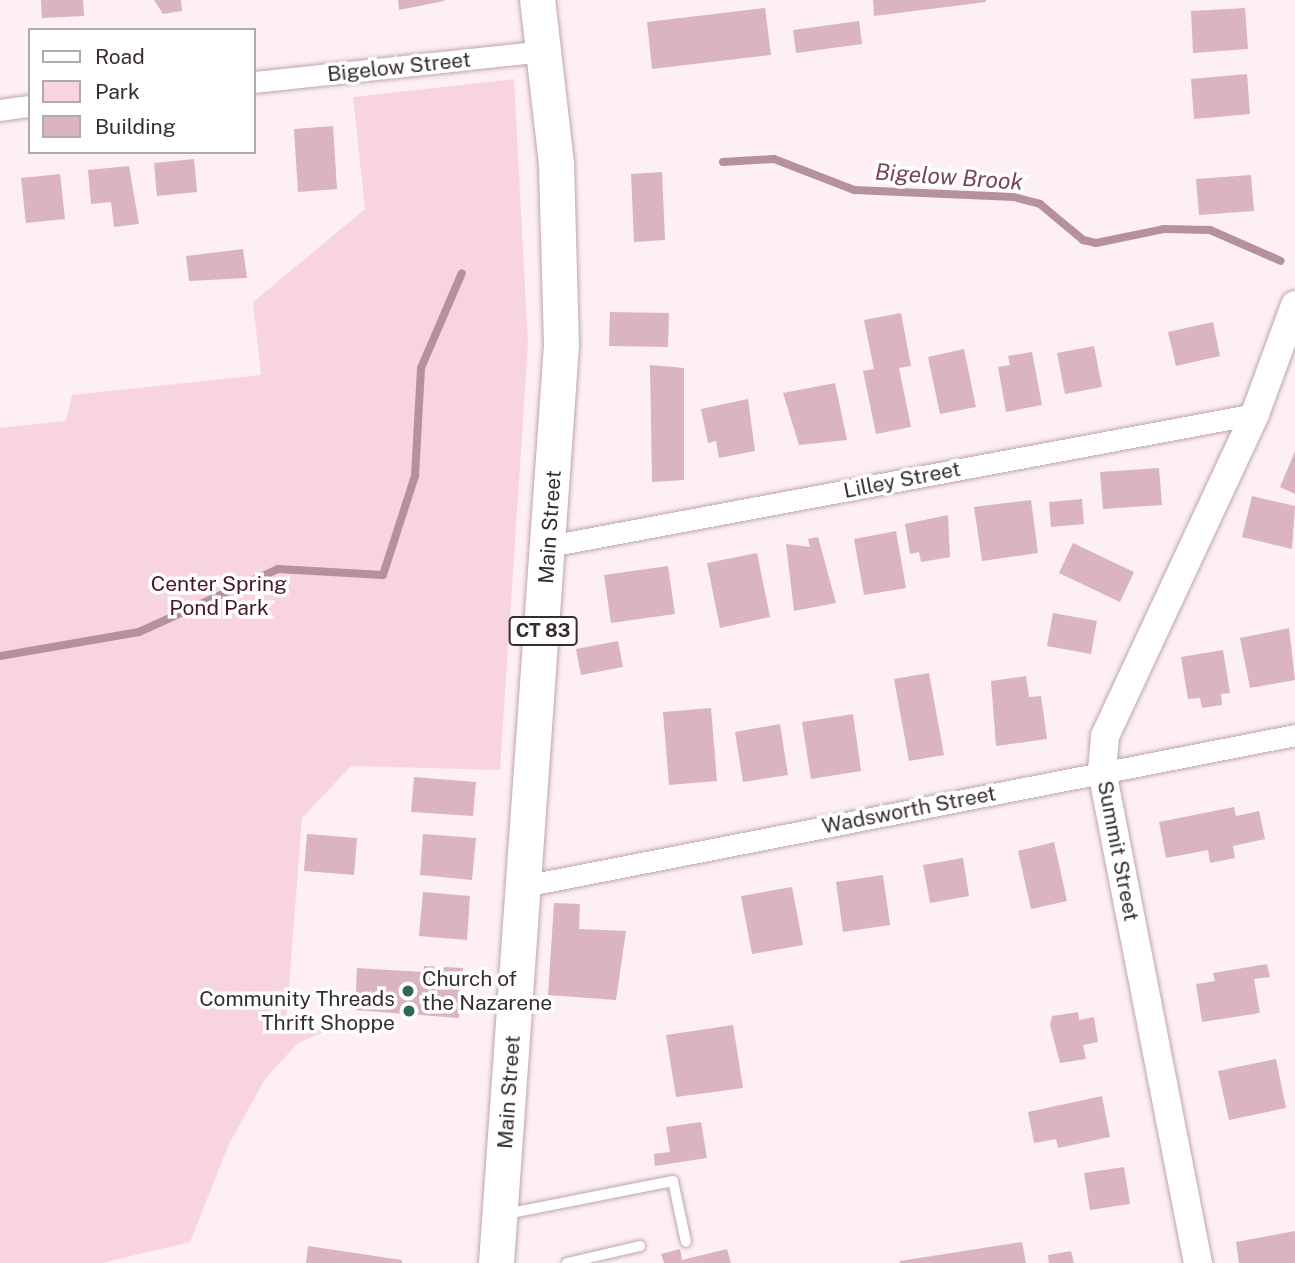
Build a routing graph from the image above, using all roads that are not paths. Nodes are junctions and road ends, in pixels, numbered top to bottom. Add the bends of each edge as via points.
1 (537, 0) edge
2 (544, 51) junction
3 (256, 82) edge
4 (28, 106) edge
5 (0, 110) edge
6 (1295, 305) edge
7 (1255, 414) junction
8 (549, 546) junction
9 (1295, 736) edge
10 (1102, 771) junction
11 (524, 886) junction
12 (500, 1215) junction
13 (686, 1242) dead end
14 (640, 1246) dead end
15 (496, 1263) edge
16 (566, 1263) edge
17 (1198, 1263) edge

1 - 2 main road, Main Street / CT 83
2 - 3 street, Bigelow Street
2 - 8 main road, Main Street / CT 83 via 562,284
4 - 5 street
6 - 7 street, Summit Street
7 - 8 street, Lilley Street
7 - 10 street, Summit Street via 1105,736
8 - 11 main road, Main Street / CT 83
9 - 10 street, Wadsworth Street
10 - 11 street, Wadsworth Street
10 - 17 street, Summit Street
11 - 12 main road, Main Street / CT 83
12 - 13 lane via 673,1181
12 - 15 main road, Main Street / CT 83
14 - 16 lane

